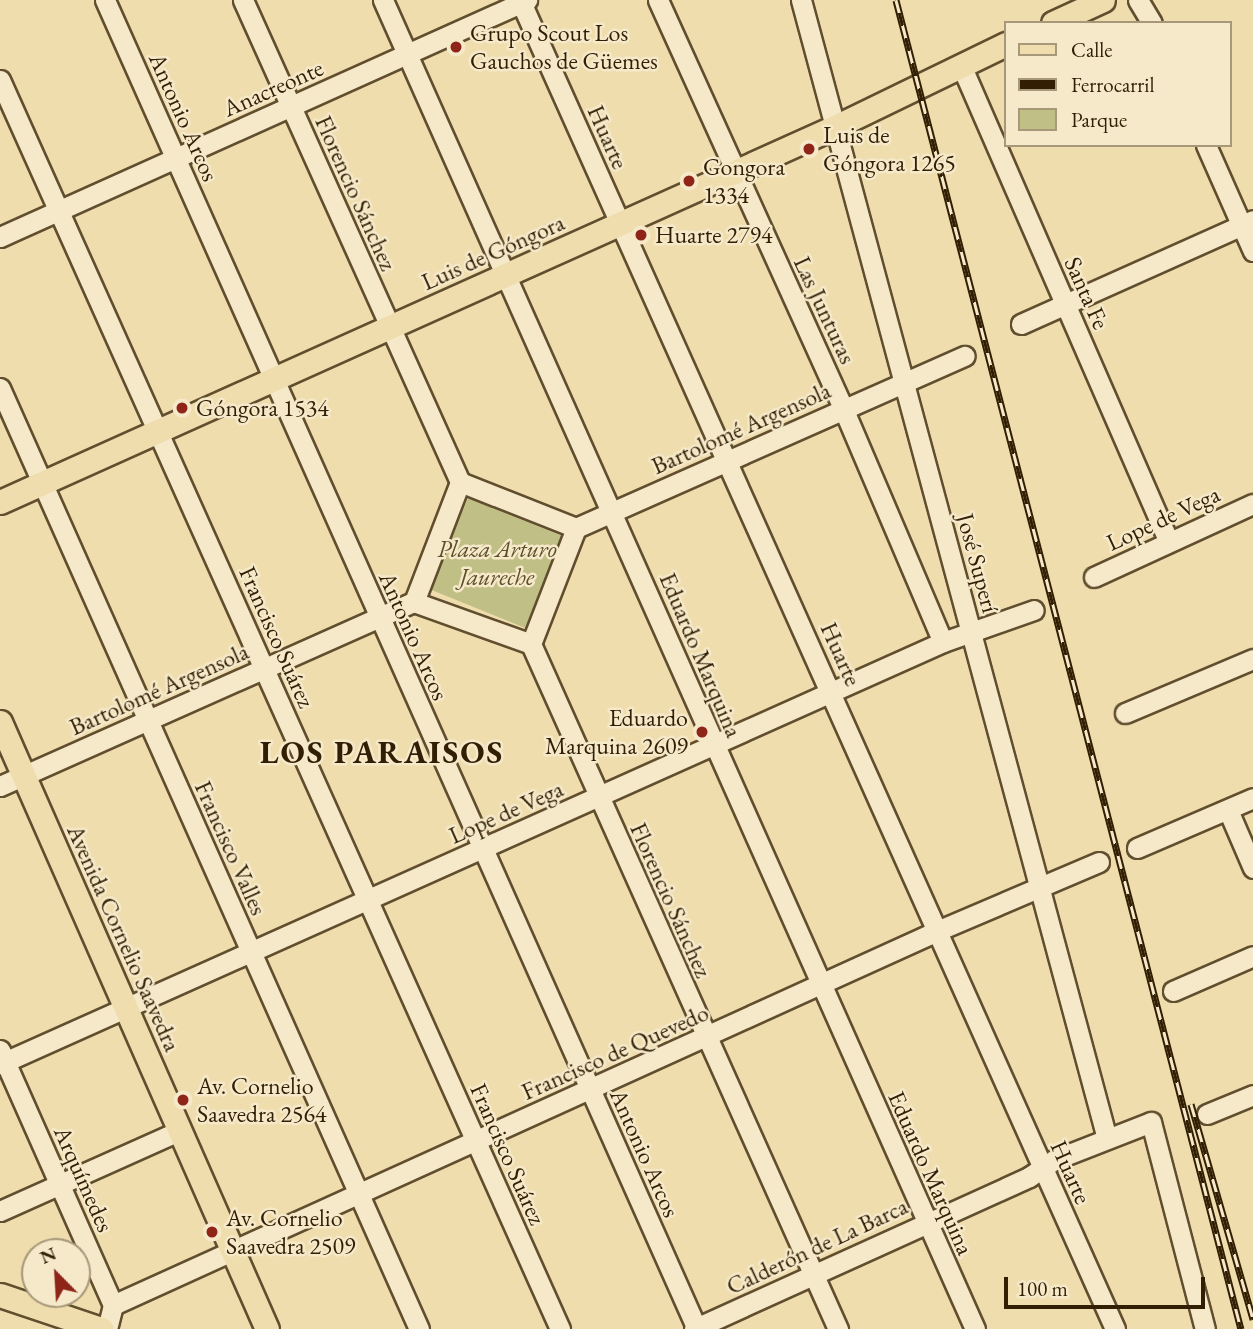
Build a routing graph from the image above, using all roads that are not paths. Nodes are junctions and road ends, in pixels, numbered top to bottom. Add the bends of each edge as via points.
1 (105, 0) edge
2 (243, 0) edge
3 (383, 0) edge
4 (658, 0) edge
5 (802, 0) edge
6 (1103, 0) edge
7 (1138, 0) edge
8 (523, 1) edge
9 (1057, 21) edge
10 (1151, 21) edge
11 (1004, 45) edge
12 (408, 54) junction
13 (961, 65) junction
14 (0, 80) edge
15 (290, 107) junction
16 (836, 126) junction
17 (1207, 147) edge
18 (176, 159) junction
19 (735, 172) junction
20 (59, 211) junction
21 (620, 223) junction
22 (1247, 223) edge
23 (0, 237) edge
24 (1253, 251) edge
25 (505, 276) junction
26 (1065, 304) junction
27 (1021, 324) dead end
28 (389, 328) junction
29 (965, 356) dead end
30 (274, 378) junction
31 (904, 383) junction
32 (0, 388) edge
33 (844, 408) junction
34 (157, 433) junction
35 (729, 459) junction
36 (460, 482) junction
37 (42, 483) junction
38 (0, 502) edge
39 (1253, 503) edge
40 (612, 513) junction
41 (576, 528) junction
42 (1168, 540) junction
43 (1094, 577) dead end
44 (414, 602) junction
45 (1034, 610) dead end
46 (380, 618) junction
47 (971, 630) junction
48 (943, 642) junction
49 (531, 644) junction
50 (1253, 659) edge
51 (265, 668) junction
52 (831, 692) junction
53 (1125, 713) dead end
54 (148, 720) junction
55 (0, 722) edge
56 (712, 745) junction
57 (24, 775) junction
58 (0, 786) edge
59 (599, 797) junction
60 (1253, 799) edge
61 (1228, 810) junction
62 (1137, 848) dead end
63 (482, 849) junction
64 (1099, 862) dead end
65 (1253, 868) edge
66 (1038, 886) junction
67 (367, 902) junction
68 (937, 931) junction
69 (251, 953) junction
70 (1253, 956) edge
71 (821, 985) junction
72 (1173, 991) dead end
73 (127, 1008) junction
74 (706, 1037) junction
75 (2, 1059) edge
76 (590, 1090) junction
77 (1253, 1095) edge
78 (1207, 1114) dead end
79 (181, 1130) junction
80 (1107, 1139) junction
81 (476, 1142) junction
82 (1042, 1168) junction
83 (60, 1183) junction
84 (358, 1195) junction
85 (0, 1211) edge
86 (927, 1223) junction
87 (233, 1250) junction
88 (814, 1276) junction
89 (0, 1295) edge
90 (113, 1305) junction
91 (101, 1329) edge
92 (107, 1329) edge
93 (267, 1329) edge
94 (419, 1329) edge
95 (560, 1329) edge
96 (696, 1329) edge
97 (838, 1329) edge
98 (975, 1329) edge
99 (1115, 1329) edge
100 (1205, 1329) edge

1 - 18 street, Antonio Arcos
2 - 15 street, Florencio Sánchez
3 - 12 street, Eduardo Marquina
4 - 19 street, Las Junturas
5 - 16 street, José Superí
6 - 9 main road
7 - 10 street
8 - 12 street, Anacreonte
8 - 21 street, Huarte
11 - 13 main road, Luis de Góngora
12 - 15 street, Anacreonte
12 - 25 street, Eduardo Marquina
13 - 16 main road, Luis de Góngora
13 - 26 street, Santa Fe
14 - 20 street, Francisco Suárez
15 - 18 street, Anacreonte
15 - 28 street, Florencio Sánchez
16 - 19 main road, Luis de Góngora
16 - 31 street, José Superí
17 - 22 street
18 - 20 street, Anacreonte
18 - 30 street, Antonio Arcos
19 - 21 main road, Luis de Góngora
19 - 33 street, Las Junturas
20 - 23 street, Anacreonte
20 - 34 street, Francisco Suárez
21 - 25 main road, Luis de Góngora
21 - 35 street, Huarte
22 - 24 street
22 - 26 street
25 - 28 main road, Luis de Góngora
25 - 40 street, Eduardo Marquina
26 - 27 street
26 - 42 street, Santa Fe
28 - 30 main road, Luis de Góngora
28 - 36 street, Florencio Sánchez
29 - 31 street, Bartolomé Argensola
30 - 34 main road, Luis de Góngora
30 - 46 street, Antonio Arcos
31 - 33 street, Bartolomé Argensola
31 - 47 street, José Superí
32 - 37 street, Francisco Valles
33 - 35 street, Bartolomé Argensola
33 - 48 street, Las Junturas
34 - 37 main road, Luis de Góngora
34 - 51 street, Francisco Suárez
35 - 40 street, Bartolomé Argensola
35 - 52 street, Huarte
36 - 41 street
36 - 44 street
37 - 38 main road, Luis de Góngora
37 - 54 street, Francisco Valles
39 - 42 street, Lope de Vega
40 - 41 street, Bartolomé Argensola
40 - 56 street, Eduardo Marquina
41 - 49 street
42 - 43 street, Lope de Vega
44 - 46 street, Bartolomé Argensola
44 - 49 street
45 - 47 street, Lope de Vega
46 - 51 street, Bartolomé Argensola
46 - 63 street, Antonio Arcos
47 - 48 street, Lope de Vega
47 - 66 street, José Superí
48 - 52 street, Lope de Vega
49 - 59 street, Florencio Sánchez
50 - 53 street
51 - 54 street, Bartolomé Argensola
51 - 67 street, Francisco Suárez
52 - 56 street, Lope de Vega
52 - 68 street, Huarte
54 - 57 street, Bartolomé Argensola
54 - 69 street, Francisco Valles
55 - 57 main road, Avenida Cornelio Saavedra
56 - 59 street, Lope de Vega
56 - 71 street, Eduardo Marquina
57 - 58 street, Bartolomé Argensola
57 - 73 main road, Avenida Cornelio Saavedra
59 - 63 street, Lope de Vega
59 - 74 street, Florencio Sánchez
60 - 61 street
61 - 62 street
61 - 65 street
63 - 67 street, Lope de Vega
63 - 76 street, Antonio Arcos
64 - 66 street, Francisco de Quevedo
66 - 68 street, Francisco de Quevedo
66 - 80 street, José Superí
67 - 69 street, Lope de Vega
67 - 81 street, Francisco Suárez
68 - 71 street, Francisco de Quevedo
68 - 82 street, Huarte
69 - 73 street, Lope de Vega
69 - 84 street, Francisco Valles
70 - 72 street
71 - 74 street, Francisco de Quevedo
71 - 86 street, Eduardo Marquina
73 - 75 street, Lope de Vega
73 - 79 main road, Avenida Cornelio Saavedra
74 - 76 street, Francisco de Quevedo
74 - 88 street, Florencio Sánchez
75 - 83 street, Arquímedes
76 - 81 street, Francisco de Quevedo
76 - 96 street, Antonio Arcos
77 - 78 street
79 - 83 street
79 - 87 main road, Avenida Cornelio Saavedra
80 - 82 street, Calderón de La Barca
80 - 100 street, Calderón de La Barca via 1151,1122
81 - 84 street, Francisco de Quevedo
81 - 95 street, Francisco Suárez
82 - 86 street, Calderón de La Barca
82 - 99 street, Huarte
83 - 85 street
83 - 90 street, Arquímedes
84 - 87 street, Francisco de Quevedo
84 - 94 street, Francisco Valles
86 - 88 street, Calderón de La Barca
86 - 98 street, Eduardo Marquina
87 - 90 street, Francisco de Quevedo
87 - 93 main road, Avenida Cornelio Saavedra
88 - 96 street, Calderón de La Barca
88 - 97 street, Florencio Sánchez
89 - 91 main road
90 - 92 street

